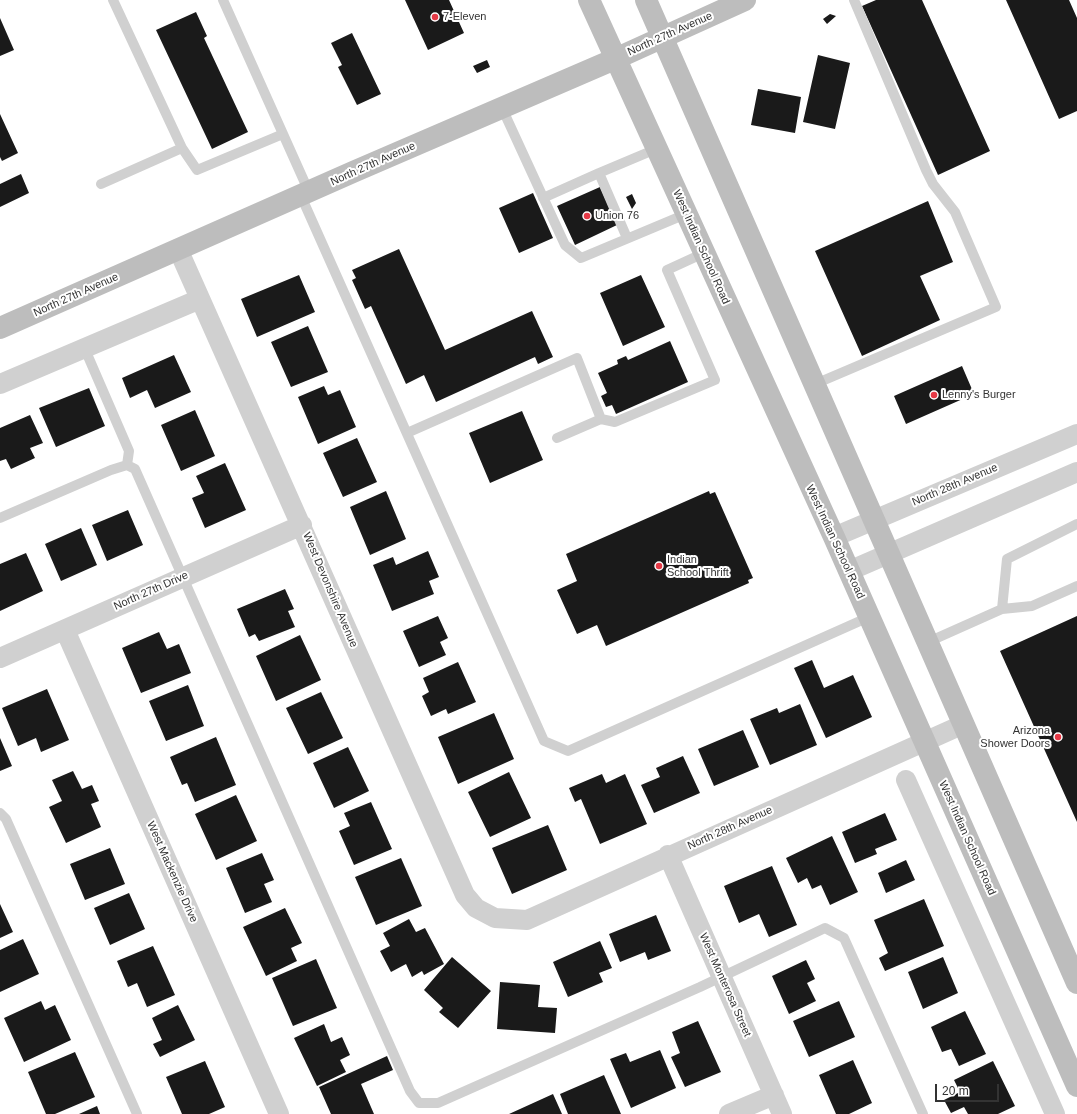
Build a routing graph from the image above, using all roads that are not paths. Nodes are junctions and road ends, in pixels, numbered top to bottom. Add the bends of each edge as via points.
1 (113, 0) edge
2 (223, 0) edge
3 (589, 0) edge
4 (646, 0) edge
5 (745, 0) edge
6 (854, 0) edge
7 (663, 37) junction
8 (615, 59) junction
9 (502, 108) junction
10 (283, 134) junction
11 (182, 148) junction
12 (656, 149) junction
13 (599, 173) junction
14 (101, 184) dead end
15 (305, 194) junction
16 (543, 198) junction
17 (686, 214) junction
18 (627, 238) junction
19 (178, 249) junction
20 (704, 253) junction
21 (200, 299) junction
22 (0, 328) edge
23 (84, 347) junction
24 (0, 384) edge
25 (815, 384) junction
26 (601, 419) junction
27 (407, 433) junction
28 (1077, 434) edge
29 (557, 438) dead end
30 (127, 465) junction
31 (1077, 472) edge
32 (0, 518) edge
33 (874, 520) junction
34 (1077, 524) edge
35 (302, 525) junction
36 (834, 537) junction
37 (889, 553) junction
38 (848, 570) junction
39 (183, 576) junction
40 (1077, 586) edge
41 (1002, 609) junction
42 (869, 617) junction
43 (64, 630) junction
44 (928, 642) junction
45 (0, 658) edge
46 (964, 724) junction
47 (925, 742) junction
48 (906, 780) dead end
49 (0, 813) edge
50 (668, 855) junction
51 (495, 918) joint
52 (722, 976) junction
53 (1077, 983) edge
54 (1077, 1086) edge
55 (774, 1095) junction
56 (137, 1114) edge
57 (279, 1114) edge
58 (729, 1114) edge
59 (782, 1114) edge
60 (922, 1114) edge
61 (1055, 1114) edge

1 - 11 lane
2 - 10 lane
3 - 8 main road, West Indian School Road
4 - 7 main road
5 - 7 main road, North 27th Avenue
6 - 25 lane via 926,170 955,212 996,307
7 - 8 main road, North 27th Avenue
7 - 25 main road
8 - 9 main road, North 27th Avenue
8 - 12 main road, West Indian School Road
9 - 15 main road, North 27th Avenue
9 - 16 lane
10 - 11 lane via 197,170
10 - 15 lane
11 - 14 lane
12 - 13 lane
12 - 17 main road, West Indian School Road
13 - 16 lane
13 - 18 lane
15 - 19 main road, North 27th Avenue
15 - 27 lane
16 - 18 lane via 565,245 581,258
17 - 18 lane
17 - 20 main road, West Indian School Road
19 - 21 street, West Devonshire Avenue
19 - 22 main road, North 27th Avenue
20 - 26 lane via 667,270 715,380 615,422
20 - 36 main road, West Indian School Road
21 - 23 street
21 - 35 street, West Devonshire Avenue
23 - 24 street
23 - 30 lane via 129,451
25 - 33 main road
26 - 27 lane via 577,358
26 - 29 lane
27 - 42 lane via 544,741 568,751
28 - 33 street, North 28th Avenue
30 - 32 lane
30 - 39 lane via 135,469
31 - 37 street
33 - 36 street, North 28th Avenue
33 - 37 main road
34 - 41 lane via 1007,559
35 - 39 street, North 27th Drive
35 - 51 street, West Devonshire Avenue via 465,895 476,908
36 - 38 main road, West Indian School Road
37 - 38 street
37 - 44 main road
38 - 42 main road, West Indian School Road
39 - 43 street, North 27th Drive
39 - 52 lane via 410,1091 419,1104 438,1103
40 - 41 lane via 1032,606
41 - 44 lane
42 - 47 main road, West Indian School Road
43 - 45 street, North 27th Drive
43 - 57 street, West Mackenzie Drive
44 - 46 main road
46 - 47 street, North 28th Avenue
46 - 53 main road
47 - 50 street, North 28th Avenue
47 - 54 main road, West Indian School Road
48 - 61 street
49 - 56 lane via 6,818
50 - 51 street, North 28th Avenue via 527,920
50 - 52 street, West Monterosa Street
52 - 55 street, West Monterosa Street
52 - 60 lane via 824,928 844,938
55 - 58 street
55 - 59 street, West Monterosa Street

